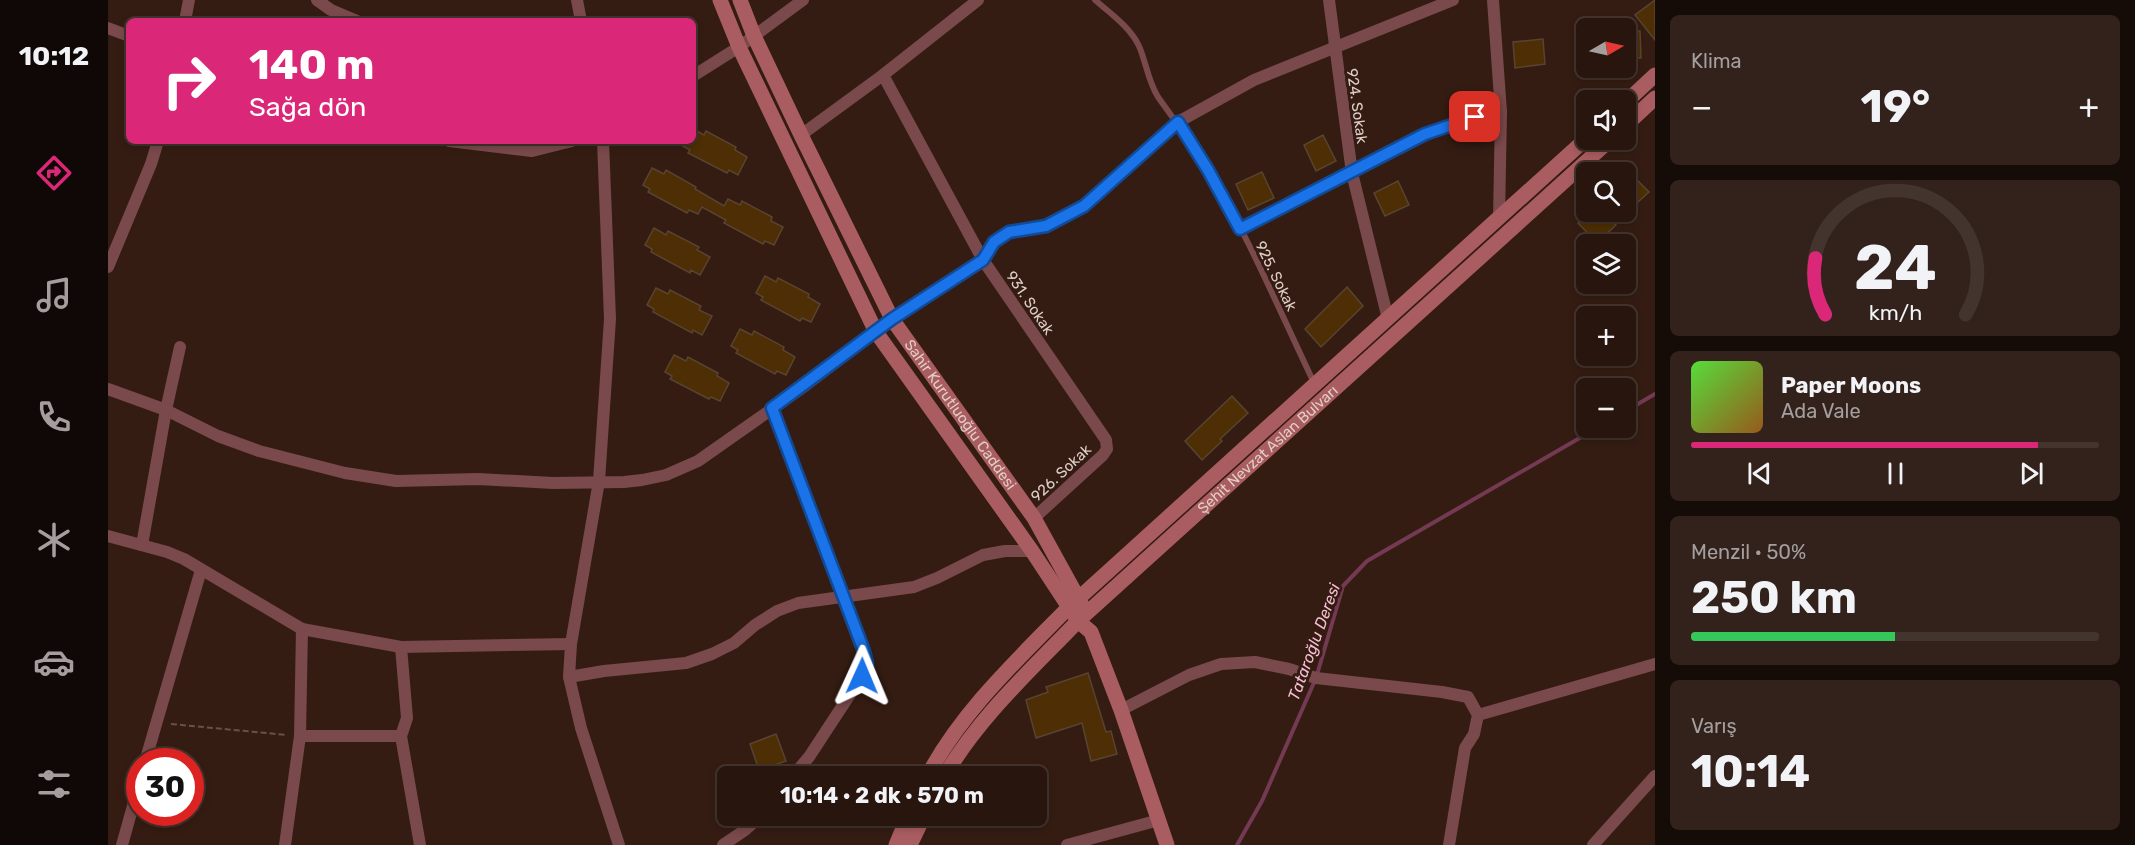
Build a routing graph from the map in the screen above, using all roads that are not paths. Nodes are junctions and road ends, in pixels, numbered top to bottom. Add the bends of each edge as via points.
1 (189, 0) edge
2 (317, 0) edge
3 (577, 0) edge
4 (720, 0) edge
5 (740, 0) edge
6 (802, 0) edge
7 (978, 0) edge
8 (1095, 0) edge
9 (1329, 0) edge
10 (1453, 0) edge
11 (1493, 0) edge
12 (186, 18) edge
13 (350, 18) edge
14 (581, 18) edge
15 (108, 28) edge
16 (126, 35) edge
17 (754, 36) junction
18 (739, 47) junction
19 (1334, 47) junction
20 (696, 74) edge
21 (884, 75) junction
22 (1655, 75) edge
23 (1636, 93) edge
24 (1655, 98) edge
25 (1501, 112) junction
26 (1636, 116) edge
27 (1178, 122) junction
28 (801, 135) junction
29 (157, 144) edge
30 (474, 144) edge
31 (560, 144) edge
32 (603, 144) edge
33 (1576, 148) edge
34 (1599, 150) edge
35 (1352, 173) junction
36 (1499, 218) junction
37 (1240, 229) junction
38 (983, 260) junction
39 (108, 267) edge
40 (892, 319) junction
41 (1388, 319) junction
42 (876, 332) junction
43 (180, 347) dead end
44 (1315, 385) junction
45 (108, 389) edge
46 (772, 408) junction
47 (166, 410) junction
48 (1107, 449) joint
49 (599, 481) junction
50 (1034, 518) junction
51 (108, 536) edge
52 (142, 545) junction
53 (1032, 551) junction
54 (201, 570) junction
55 (843, 596) junction
56 (1074, 603) junction
57 (1082, 617) junction
58 (302, 629) junction
59 (571, 644) junction
60 (401, 647) junction
61 (1655, 664) edge
62 (569, 677) junction
63 (1121, 710) junction
64 (1478, 715) junction
65 (300, 736) junction
66 (401, 736) junction
67 (149, 748) edge
68 (801, 766) edge
69 (934, 766) edge
70 (952, 766) edge
71 (1655, 776) edge
72 (1159, 820) junction
73 (127, 826) edge
74 (750, 826) edge
75 (904, 826) edge
76 (919, 826) edge
77 (122, 845) edge
78 (285, 845) edge
79 (420, 845) edge
80 (619, 845) edge
81 (723, 845) edge
82 (896, 845) edge
83 (910, 845) edge
84 (1067, 845) edge
85 (1167, 845) edge
86 (1449, 845) edge
87 (1593, 845) edge

1 - 12 street
2 - 13 street
3 - 14 street
4 - 18 main road, Sahir Kurutluoğlu Caddesi
5 - 17 main road, Sahir Kurutluoğlu Caddesi
6 - 17 street
7 - 21 street
8 - 27 lane, 925. Sokak via 1126,27 1138,44 1157,95
9 - 19 street, 924. Sokak
10 - 19 street
11 - 25 street
15 - 16 street
17 - 18 street
17 - 28 main road, Sahir Kurutluoğlu Caddesi
18 - 20 street
18 - 42 main road, Sahir Kurutluoğlu Caddesi
19 - 27 street via 1254,80
19 - 35 street, 924. Sokak
21 - 28 street
21 - 38 street, 931. Sokak
22 - 23 main road
24 - 26 main road
25 - 35 street via 1425,134
25 - 36 street
27 - 37 lane, 925. Sokak
27 - 38 street via 1084,206 1046,226 1009,232 994,242
28 - 40 main road, Sahir Kurutluoğlu Caddesi
29 - 39 street
30 - 31 street via 532,151
32 - 49 street via 610,319
33 - 36 main road, Şehit Nevzat Aslan Bulvarı
34 - 57 main road, Şehit Nevzat Aslan Bulvarı
35 - 37 street
35 - 41 street, 924. Sokak
36 - 41 main road, Şehit Nevzat Aslan Bulvarı
37 - 44 lane, 925. Sokak
38 - 40 street
38 - 48 street, 931. Sokak via 1104,436
40 - 42 street
40 - 50 main road, Sahir Kurutluoğlu Caddesi
41 - 44 main road, Şehit Nevzat Aslan Bulvarı
42 - 46 street
42 - 53 main road, Sahir Kurutluoğlu Caddesi
43 - 47 street
44 - 56 main road, Şehit Nevzat Aslan Bulvarı
45 - 47 street
46 - 49 street via 682,469 642,480
46 - 55 street
47 - 49 street via 259,451 345,473 396,481
47 - 52 street
48 - 50 street, 926. Sokak
49 - 59 street
50 - 56 main road, Sahir Kurutluoğlu Caddesi
51 - 52 street
52 - 54 street via 184,559
53 - 55 street via 983,555 914,587
53 - 56 main road, Sahir Kurutluoğlu Caddesi
54 - 58 street
54 - 67 street
55 - 62 street via 798,603 777,611 734,643 686,663
55 - 68 street via 867,663
56 - 57 main road
56 - 69 main road, Şehit Nevzat Aslan Bulvarı via 975,707
57 - 63 main road
57 - 70 main road, Şehit Nevzat Aslan Bulvarı via 1012,690
58 - 60 street
58 - 65 street
59 - 60 street
59 - 62 street
60 - 66 street via 407,718
61 - 64 street
62 - 80 street via 581,728
63 - 64 street via 1189,675 1221,664 1255,662 1316,678 1468,697
63 - 72 main road
64 - 86 street via 1474,734 1465,748
65 - 66 street
65 - 78 street
66 - 79 street
71 - 87 street
72 - 84 street
72 - 85 main road
73 - 77 street
74 - 81 street
75 - 82 main road
76 - 83 main road

